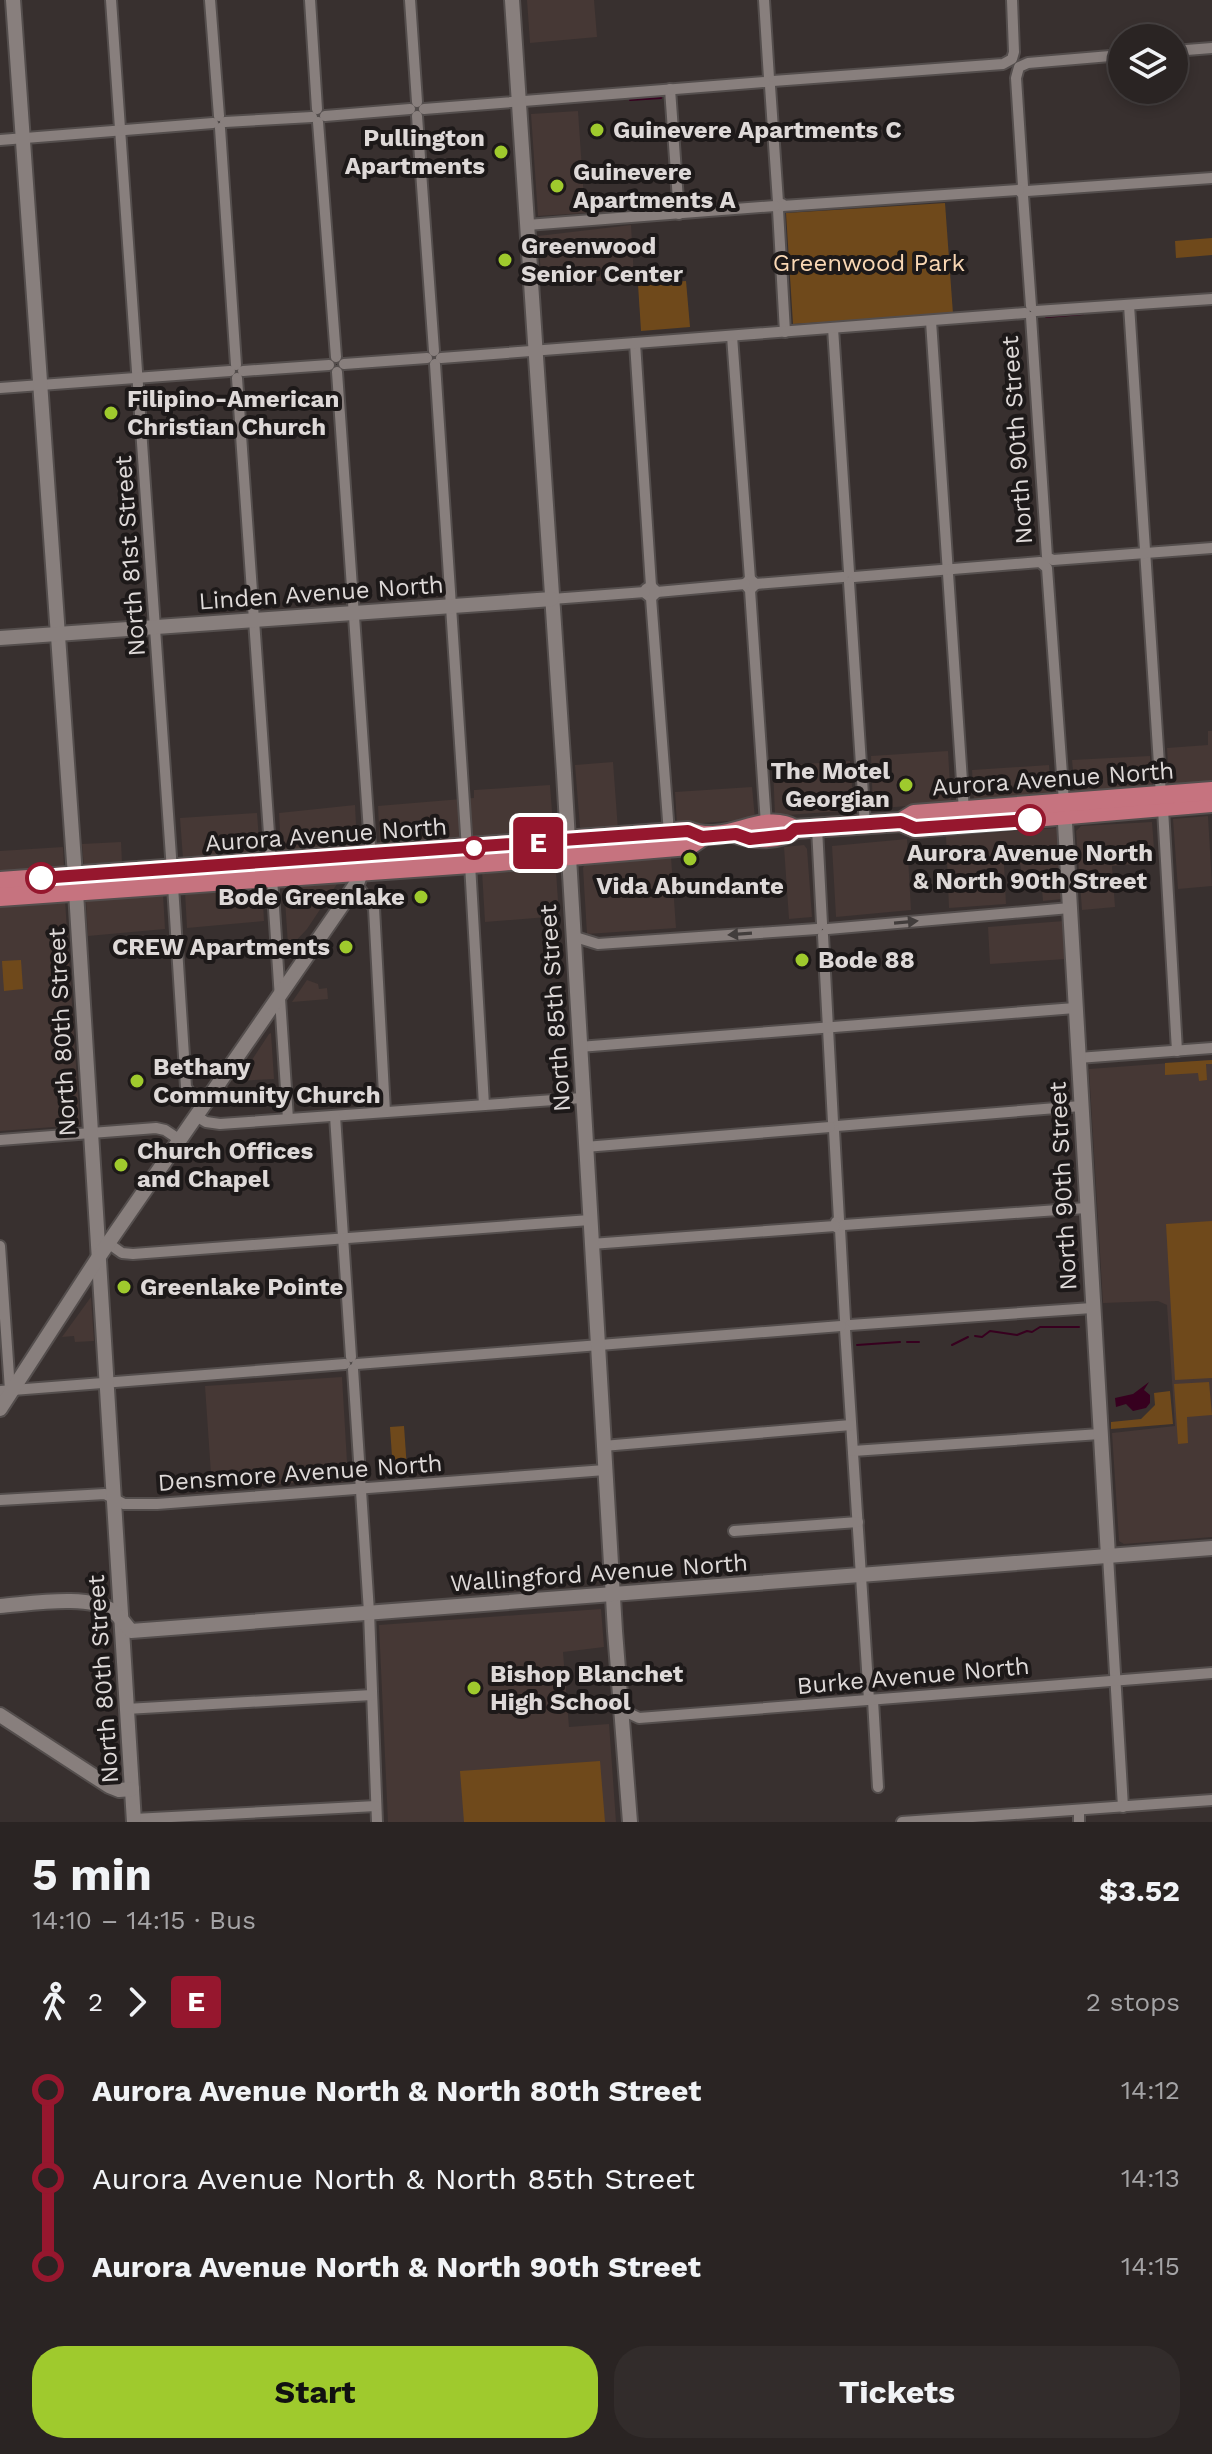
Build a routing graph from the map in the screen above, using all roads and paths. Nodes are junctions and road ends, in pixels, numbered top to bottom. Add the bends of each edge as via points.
1 (13, 0) edge
2 (111, 0) edge
3 (210, 0) edge
4 (310, 0) edge
5 (410, 0) edge
6 (512, 0) edge
7 (764, 0) edge
8 (1012, 0) edge
9 (1212, 48) edge
10 (1188, 50) edge
11 (1108, 56) edge
12 (1016, 63) junction
13 (769, 82) junction
14 (670, 89) junction
15 (519, 101) junction
16 (417, 109) junction
17 (318, 116) junction
18 (219, 122) junction
19 (120, 129) junction
20 (23, 137) junction
21 (0, 140) edge
22 (1212, 178) edge
23 (1023, 191) junction
24 (778, 206) junction
25 (679, 214) junction
26 (527, 225) junction
27 (1212, 299) edge
28 (1129, 305) junction
29 (1031, 312) junction
30 (931, 321) junction
31 (833, 328) junction
32 (785, 332) junction
33 (732, 336) junction
34 (635, 343) junction
35 (536, 351) junction
36 (434, 358) junction
37 (336, 364) junction
38 (237, 371) junction
39 (138, 379) junction
40 (40, 386) junction
41 (0, 388) edge
42 (1212, 548) edge
43 (1146, 554) junction
44 (1047, 561) junction
45 (949, 570) junction
46 (849, 577) junction
47 (750, 584) junction
48 (651, 592) junction
49 (552, 599) junction
50 (451, 606) junction
51 (354, 613) junction
52 (254, 620) junction
53 (155, 627) junction
54 (57, 634) junction
55 (0, 638) edge
56 (1212, 793) edge
57 (1162, 802) junction
58 (1212, 803) edge
59 (1186, 806) junction
60 (1064, 810) junction
61 (964, 811) junction
62 (901, 822) junction
63 (766, 824) junction
64 (865, 825) junction
65 (817, 828) junction
66 (795, 829) junction
67 (669, 833) junction
68 (736, 834) junction
69 (702, 837) junction
70 (567, 849) junction
71 (468, 850) junction
72 (272, 871) junction
73 (361, 871) junction
74 (172, 878) junction
75 (0, 881) edge
76 (75, 883) junction
77 (0, 897) edge
78 (1070, 908) junction
79 (823, 929) junction
80 (572, 936) junction
81 (280, 995) junction
82 (1075, 1008) junction
83 (828, 1028) junction
84 (579, 1047) junction
85 (1212, 1048) edge
86 (1177, 1051) junction
87 (1078, 1058) junction
88 (582, 1098) junction
89 (484, 1105) junction
90 (1081, 1106) junction
91 (200, 1110) junction
92 (385, 1112) junction
93 (335, 1116) junction
94 (288, 1119) junction
95 (834, 1126) junction
96 (90, 1133) junction
97 (0, 1140) edge
98 (180, 1140) junction
99 (585, 1147) junction
100 (1086, 1208) junction
101 (590, 1220) junction
102 (840, 1225) junction
103 (343, 1240) junction
104 (108, 1243) junction
105 (591, 1244) junction
106 (0, 1246) edge
107 (98, 1258) junction
108 (1092, 1308) junction
109 (845, 1325) junction
110 (597, 1346) junction
111 (352, 1364) junction
112 (106, 1383) junction
113 (5, 1390) edge
114 (0, 1409) edge
115 (851, 1425) junction
116 (1100, 1434) junction
117 (603, 1446) junction
118 (853, 1451) junction
119 (605, 1470) junction
120 (360, 1489) junction
121 (113, 1498) junction
122 (0, 1500) edge
123 (858, 1522) junction
124 (734, 1531) dead end
125 (1212, 1548) edge
126 (1108, 1556) junction
127 (861, 1575) junction
128 (613, 1594) junction
129 (0, 1606) edge
130 (369, 1612) junction
131 (121, 1620) junction
132 (1212, 1673) edge
133 (1115, 1680) junction
134 (372, 1695) junction
135 (871, 1700) junction
136 (126, 1709) junction
137 (620, 1709) junction
138 (0, 1715) edge
139 (878, 1787) dead end
140 (132, 1789) junction
141 (1212, 1800) edge
142 (376, 1806) junction
143 (1123, 1807) junction
144 (1079, 1810) junction
145 (988, 1818) edge
146 (134, 1820) edge
147 (377, 1822) edge
148 (630, 1822) edge
149 (902, 1822) edge
150 (1079, 1822) edge

1 - 20 street, North 80th Street
2 - 19 street, North 81st Street
3 - 18 street
4 - 17 street
5 - 16 street
6 - 15 street, North 85th Street
7 - 13 street
8 - 12 street, North 90th Street
9 - 10 street
11 - 12 street
12 - 13 street
12 - 23 street, North 90th Street
13 - 14 street
13 - 24 street
14 - 15 street
14 - 25 street
15 - 16 street
15 - 26 street, North 85th Street
16 - 17 street
16 - 36 street
17 - 18 street
17 - 37 street
18 - 19 street
18 - 38 street
19 - 20 street
19 - 39 street, North 81st Street
20 - 21 street
20 - 40 street, North 80th Street
22 - 23 street
23 - 24 street
23 - 29 street, North 90th Street
24 - 25 street
24 - 32 street
25 - 26 street
26 - 35 street, North 85th Street
27 - 28 street
28 - 29 street
28 - 43 street
29 - 30 street
29 - 44 street, North 90th Street
30 - 31 street
30 - 45 street
31 - 32 street
31 - 46 street
32 - 33 street
33 - 34 street
33 - 47 street
34 - 35 street
34 - 48 street
35 - 36 street
35 - 49 street, North 85th Street
36 - 37 street
36 - 50 street
37 - 38 street
37 - 51 street
38 - 39 street
38 - 52 street
39 - 40 street
39 - 53 street, North 81st Street
40 - 41 street
40 - 54 street, North 80th Street
42 - 43 street, Linden Avenue North
43 - 44 street, Linden Avenue North
43 - 57 street
44 - 45 street, Linden Avenue North
44 - 60 street, North 90th Street
45 - 46 street, Linden Avenue North
45 - 61 street
46 - 47 street, Linden Avenue North
46 - 64 street
47 - 48 street, Linden Avenue North
47 - 63 street
48 - 49 street, Linden Avenue North
48 - 67 street
49 - 50 street, Linden Avenue North
49 - 70 street, North 85th Street
50 - 51 street, Linden Avenue North
50 - 71 street
51 - 52 street, Linden Avenue North
51 - 73 street via 370,846
52 - 53 street, Linden Avenue North
52 - 72 street
53 - 54 street, Linden Avenue North
53 - 74 street, North 81st Street
54 - 55 street, Linden Avenue North
54 - 76 street, North 80th Street
56 - 57 highway, Aurora Avenue North
56 - 59 highway via 1189,800
57 - 59 highway, Aurora Avenue North
57 - 60 highway, Aurora Avenue North
57 - 86 street
58 - 59 highway, Aurora Avenue North
60 - 61 highway, Aurora Avenue North
60 - 62 highway, Aurora Avenue North via 915,828
60 - 78 street, North 90th Street
61 - 62 highway, Aurora Avenue North via 914,814
62 - 64 highway, Aurora Avenue North
63 - 66 highway, Aurora Avenue North
63 - 68 highway, Aurora Avenue North
64 - 65 highway, Aurora Avenue North
65 - 66 highway, Aurora Avenue North
65 - 79 street
66 - 68 highway, Aurora Avenue North via 788,835 756,838
67 - 69 highway, Aurora Avenue North via 688,831
67 - 70 highway, Aurora Avenue North
68 - 69 highway, Aurora Avenue North
69 - 70 highway, Aurora Avenue North via 689,846
70 - 71 highway, Aurora Avenue North
70 - 80 street, North 85th Street
71 - 73 highway, Aurora Avenue North
71 - 89 street
72 - 73 highway, Aurora Avenue North
72 - 74 highway, Aurora Avenue North
72 - 81 street
73 - 81 street
73 - 92 street via 374,908
74 - 76 highway, Aurora Avenue North
74 - 91 street, North 81st Street via 186,1087
75 - 76 highway, Aurora Avenue North
76 - 77 highway, Aurora Avenue North
76 - 96 street, North 80th Street
79 -> 78 street
78 - 82 street, North 90th Street
79 -> 80 street via 598,944
79 - 83 street
80 - 84 street, North 85th Street
81 - 91 street
81 - 94 street
82 - 83 street
82 - 87 street, North 90th Street
83 - 84 street
83 - 95 street
84 - 88 street, North 85th Street
85 - 86 street
86 - 87 street
87 - 90 street, North 90th Street
88 - 89 street
88 - 99 street, North 85th Street
89 - 92 street
90 - 95 street
90 - 100 street, North 90th Street
91 - 94 street via 216,1124
91 - 98 street
92 - 93 street
93 - 94 street
93 - 103 street
95 - 99 street
95 - 102 street
96 - 97 street
96 - 98 street via 160,1128
96 - 107 street, North 80th Street
98 - 104 street
99 - 101 street, North 85th Street
100 - 102 street
100 - 108 street, North 90th Street
101 - 103 street
101 - 105 street, North 85th Street
102 - 105 street
102 - 109 street
103 - 104 street via 133,1254 118,1252
103 - 111 street
104 - 107 street
105 - 110 street, North 85th Street
106 - 113 street
107 - 112 street, North 80th Street
107 - 113 street
108 - 109 street
108 - 116 street, North 90th Street
109 - 110 street
109 - 115 street
110 - 111 street
110 - 117 street, North 85th Street
111 - 112 street
111 - 120 street
112 - 113 street
112 - 121 street, North 80th Street
113 - 114 street
115 - 117 street
115 - 118 street
116 - 118 street
116 - 126 street, North 90th Street
117 - 119 street, North 85th Street
118 - 123 street
119 - 120 street, Densmore Avenue North
119 - 128 street, North 85th Street
120 - 121 street, Densmore Avenue North via 136,1505
120 - 130 street
121 - 122 street, Densmore Avenue North via 105,1494
121 - 131 street, North 80th Street
123 - 124 street
123 - 127 street
125 - 126 street, Wallingford Avenue North
126 - 127 street, Wallingford Avenue North
126 - 133 street, North 90th Street
127 - 128 street, Wallingford Avenue North
127 - 135 street
128 - 130 street, Wallingford Avenue North
128 - 137 street, North 85th Street
129 - 131 street, Wallingford Avenue North via 85,1603 112,1611
130 - 131 street, Wallingford Avenue North via 131,1631
130 - 134 street
131 - 136 street, North 80th Street
132 - 133 street, Burke Avenue North
133 - 135 street, Burke Avenue North
133 - 143 street, North 90th Street
134 - 136 street
134 - 142 street
135 - 137 street, Burke Avenue North via 639,1718
135 - 139 street
136 - 140 street, North 80th Street
137 - 148 street, North 85th Street
138 - 140 street via 109,1786
140 - 146 street, North 80th Street
141 - 143 street
142 - 146 street
142 - 147 street
143 - 144 street
144 - 145 street
144 - 150 street
145 - 149 street

